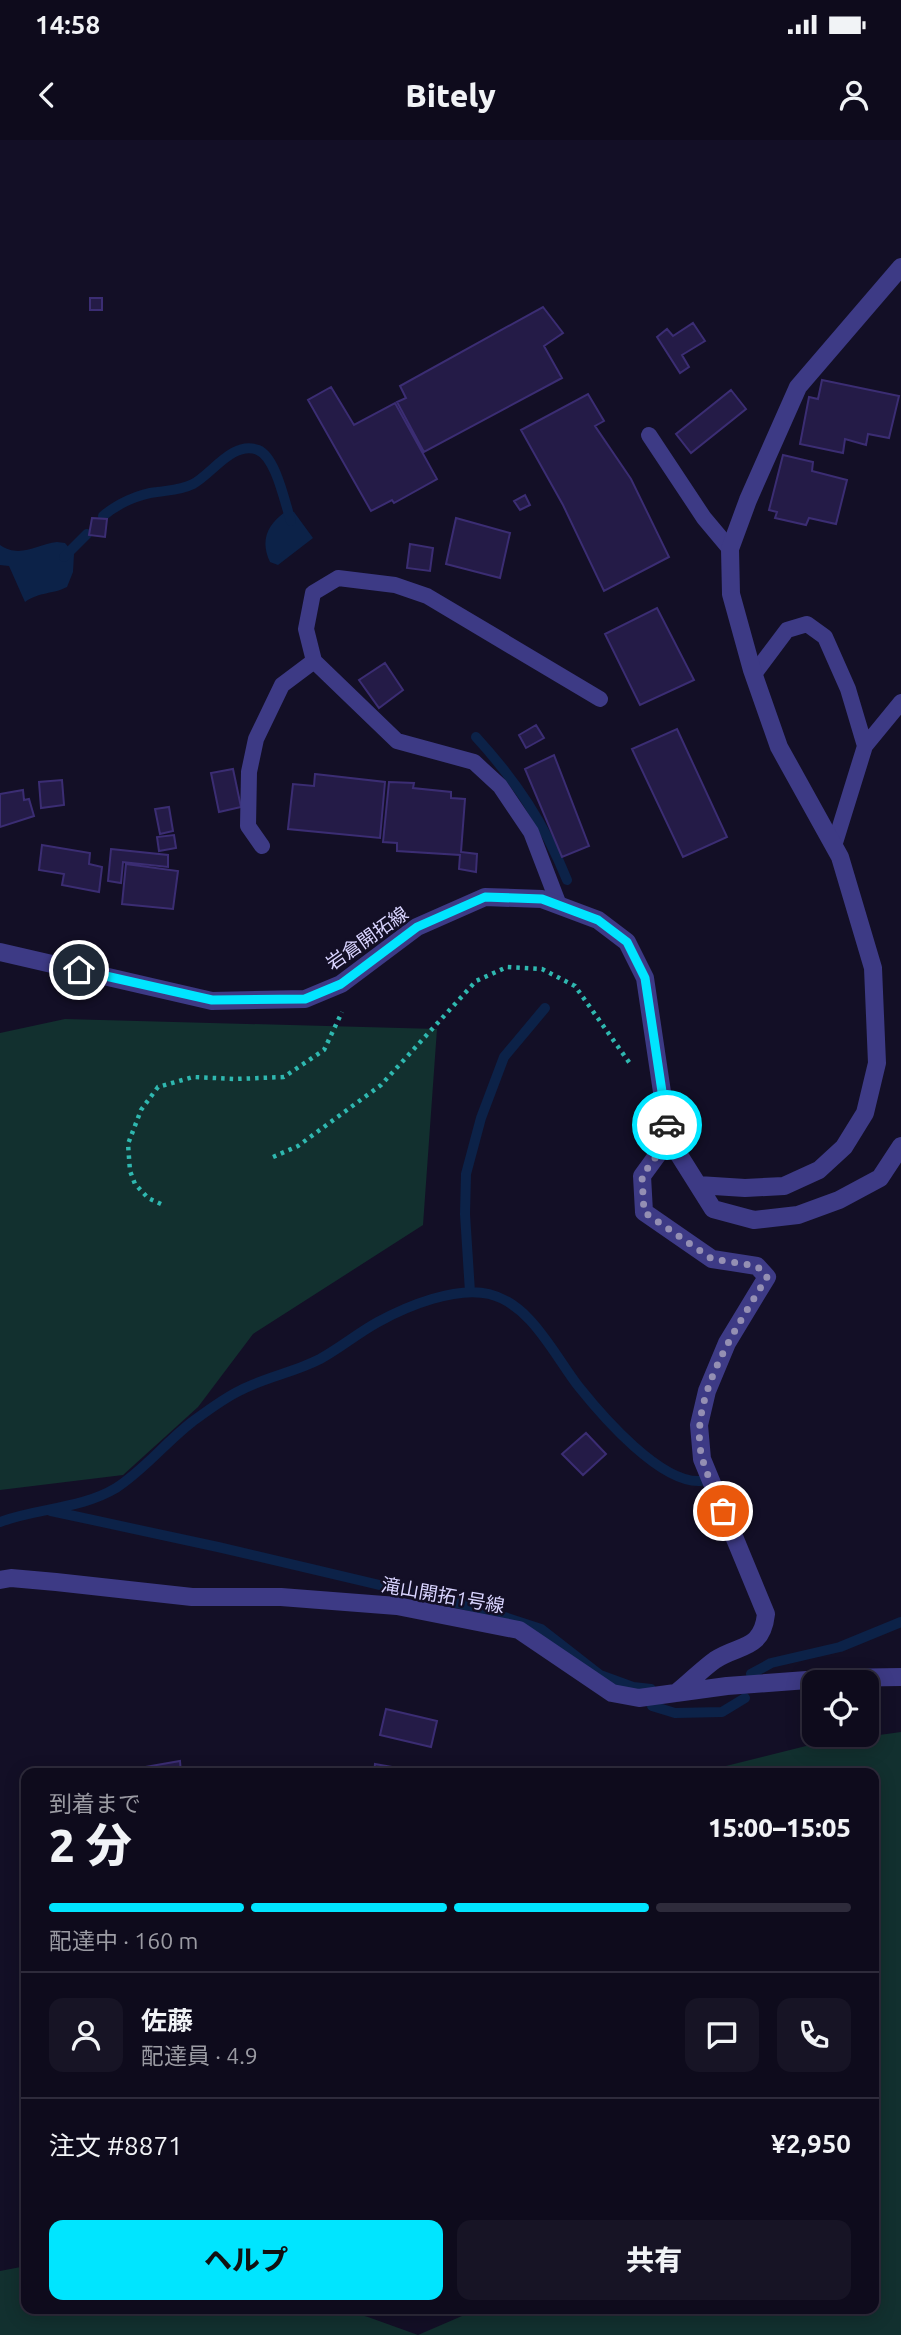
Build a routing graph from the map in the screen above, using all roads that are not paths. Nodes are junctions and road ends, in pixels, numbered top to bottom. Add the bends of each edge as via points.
1 (901, 267) edge
2 (649, 435) dead end
3 (730, 549) junction
4 (314, 662) junction
5 (754, 674) junction
6 (600, 699) dead end
7 (901, 702) edge
8 (865, 746) junction
9 (262, 846) dead end
10 (834, 846) junction
11 (559, 905) junction
12 (0, 952) edge
13 (669, 1139) junction
14 (901, 1146) edge
15 (698, 1185) junction
16 (0, 1580) edge
17 (901, 1677) edge
18 (675, 1694) junction

1 - 3 street via 798,387
2 - 3 lane
3 - 5 street via 730,594
4 - 6 lane via 306,629 313,593 338,578 395,585 427,596
4 - 9 lane via 282,685 256,739 249,772 248,826
4 - 11 lane via 397,741 474,762 500,786 531,832
5 - 8 lane via 788,630 807,624 825,637
5 - 10 street via 779,747
7 - 8 lane
8 - 10 lane
10 - 15 street via 873,968 877,1063 865,1113 844,1147 819,1170 784,1186
11 - 12 street, 岩倉開拓線 via 542,899 485,897 417,927 341,984 305,999 212,1000
11 - 13 street, 岩倉開拓線 via 598,920 627,942 645,978
13 - 15 street, 岩倉開拓線
13 - 18 street via 642,1176 644,1212 712,1259 757,1266 767,1277 727,1343 699,1425 702,1459 766,1614 765,1628 751,1645 717,1659
14 - 15 street, 岩倉開拓線 via 880,1178 798,1215 754,1220 713,1209
16 - 18 street, 滝山開拓1号線 via 192,1597 281,1597 397,1606 519,1630 612,1693 639,1698
17 - 18 street, 滝山開拓1号線 via 834,1678

